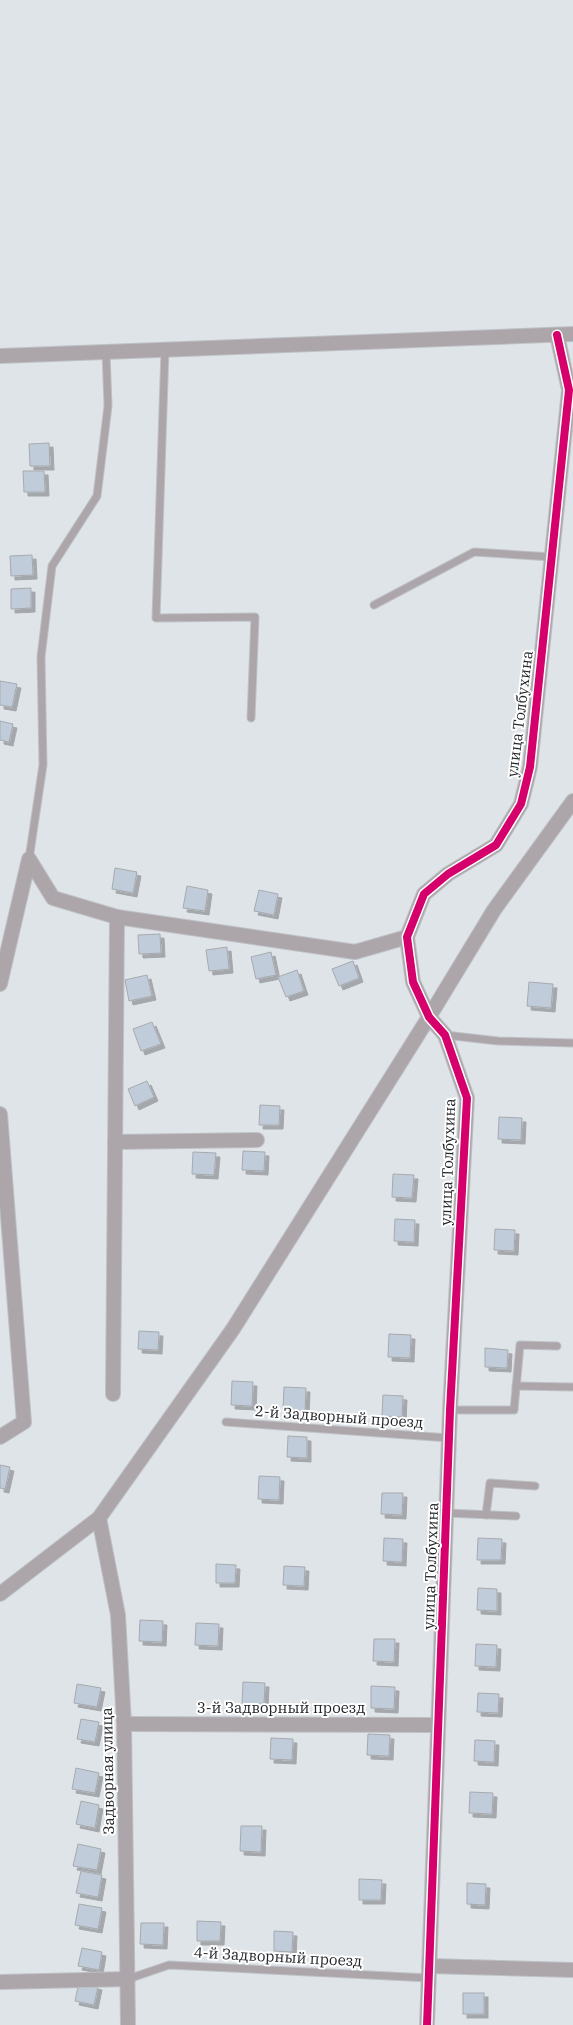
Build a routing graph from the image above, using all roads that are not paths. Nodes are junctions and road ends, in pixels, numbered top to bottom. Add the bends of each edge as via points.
1 (573, 334) edge
2 (557, 335) junction
3 (165, 350) junction
4 (106, 352) junction
5 (0, 356) edge
6 (552, 557) junction
7 (374, 605) dead end
8 (251, 718) dead end
9 (573, 801) edge
10 (29, 859) junction
11 (117, 917) junction
12 (407, 937) junction
13 (0, 984) edge
14 (429, 1017) junction
15 (445, 1035) junction
16 (573, 1043) edge
17 (0, 1114) edge
18 (258, 1140) dead end
19 (115, 1142) junction
20 (557, 1346) dead end
21 (516, 1386) junction
22 (573, 1387) edge
23 (113, 1394) dead end
24 (450, 1410) junction
25 (226, 1422) dead end
26 (0, 1437) edge
27 (449, 1438) junction
28 (535, 1486) dead end
29 (446, 1513) junction
30 (486, 1515) junction
31 (516, 1516) dead end
32 (100, 1518) junction
33 (0, 1594) edge
34 (124, 1724) junction
35 (438, 1725) junction
36 (573, 1970) edge
37 (429, 1972) junction
38 (128, 1980) junction
39 (0, 1982) edge
40 (128, 2025) edge
41 (427, 2025) edge

1 - 2 street
2 - 3 street
2 - 6 street, улица Толбухина via 569,390
3 - 4 street
3 - 8 lane via 156,618 256,617
4 - 5 street
4 - 10 lane via 108,406 97,496 52,566 41,657 43,765
6 - 7 lane via 474,552
6 - 12 street, улица Толбухина via 530,767 521,804 496,845 448,874 424,894
9 - 14 street via 494,910
10 - 11 street via 53,898
10 - 13 street
11 - 12 street via 355,952
11 - 19 street
12 - 14 street, улица Толбухина via 413,982
14 - 15 street, улица Толбухина
14 - 32 street via 233,1329
15 - 16 lane via 498,1041
15 - 24 street, улица Толбухина via 467,1098
17 - 26 street via 24,1422
18 - 19 street
19 - 23 street
20 - 21 lane via 520,1344
21 - 22 lane
21 - 24 lane via 514,1410
24 - 27 street, улица Толбухина
25 - 27 lane, 2-й Задворный проезд
27 - 29 street, улица Толбухина
28 - 30 lane via 490,1483
29 - 30 lane
29 - 35 street, улица Толбухина
30 - 31 lane
32 - 33 street
32 - 34 street, Задворная улица via 118,1615
34 - 35 street, 3-й Задворный проезд
34 - 38 street, Задворная улица
35 - 37 street, улица Толбухина
36 - 37 street
37 - 38 lane, 4-й Задворный проезд via 169,1965
37 - 41 street, улица Толбухина
38 - 39 street
38 - 40 street, Задворная улица

